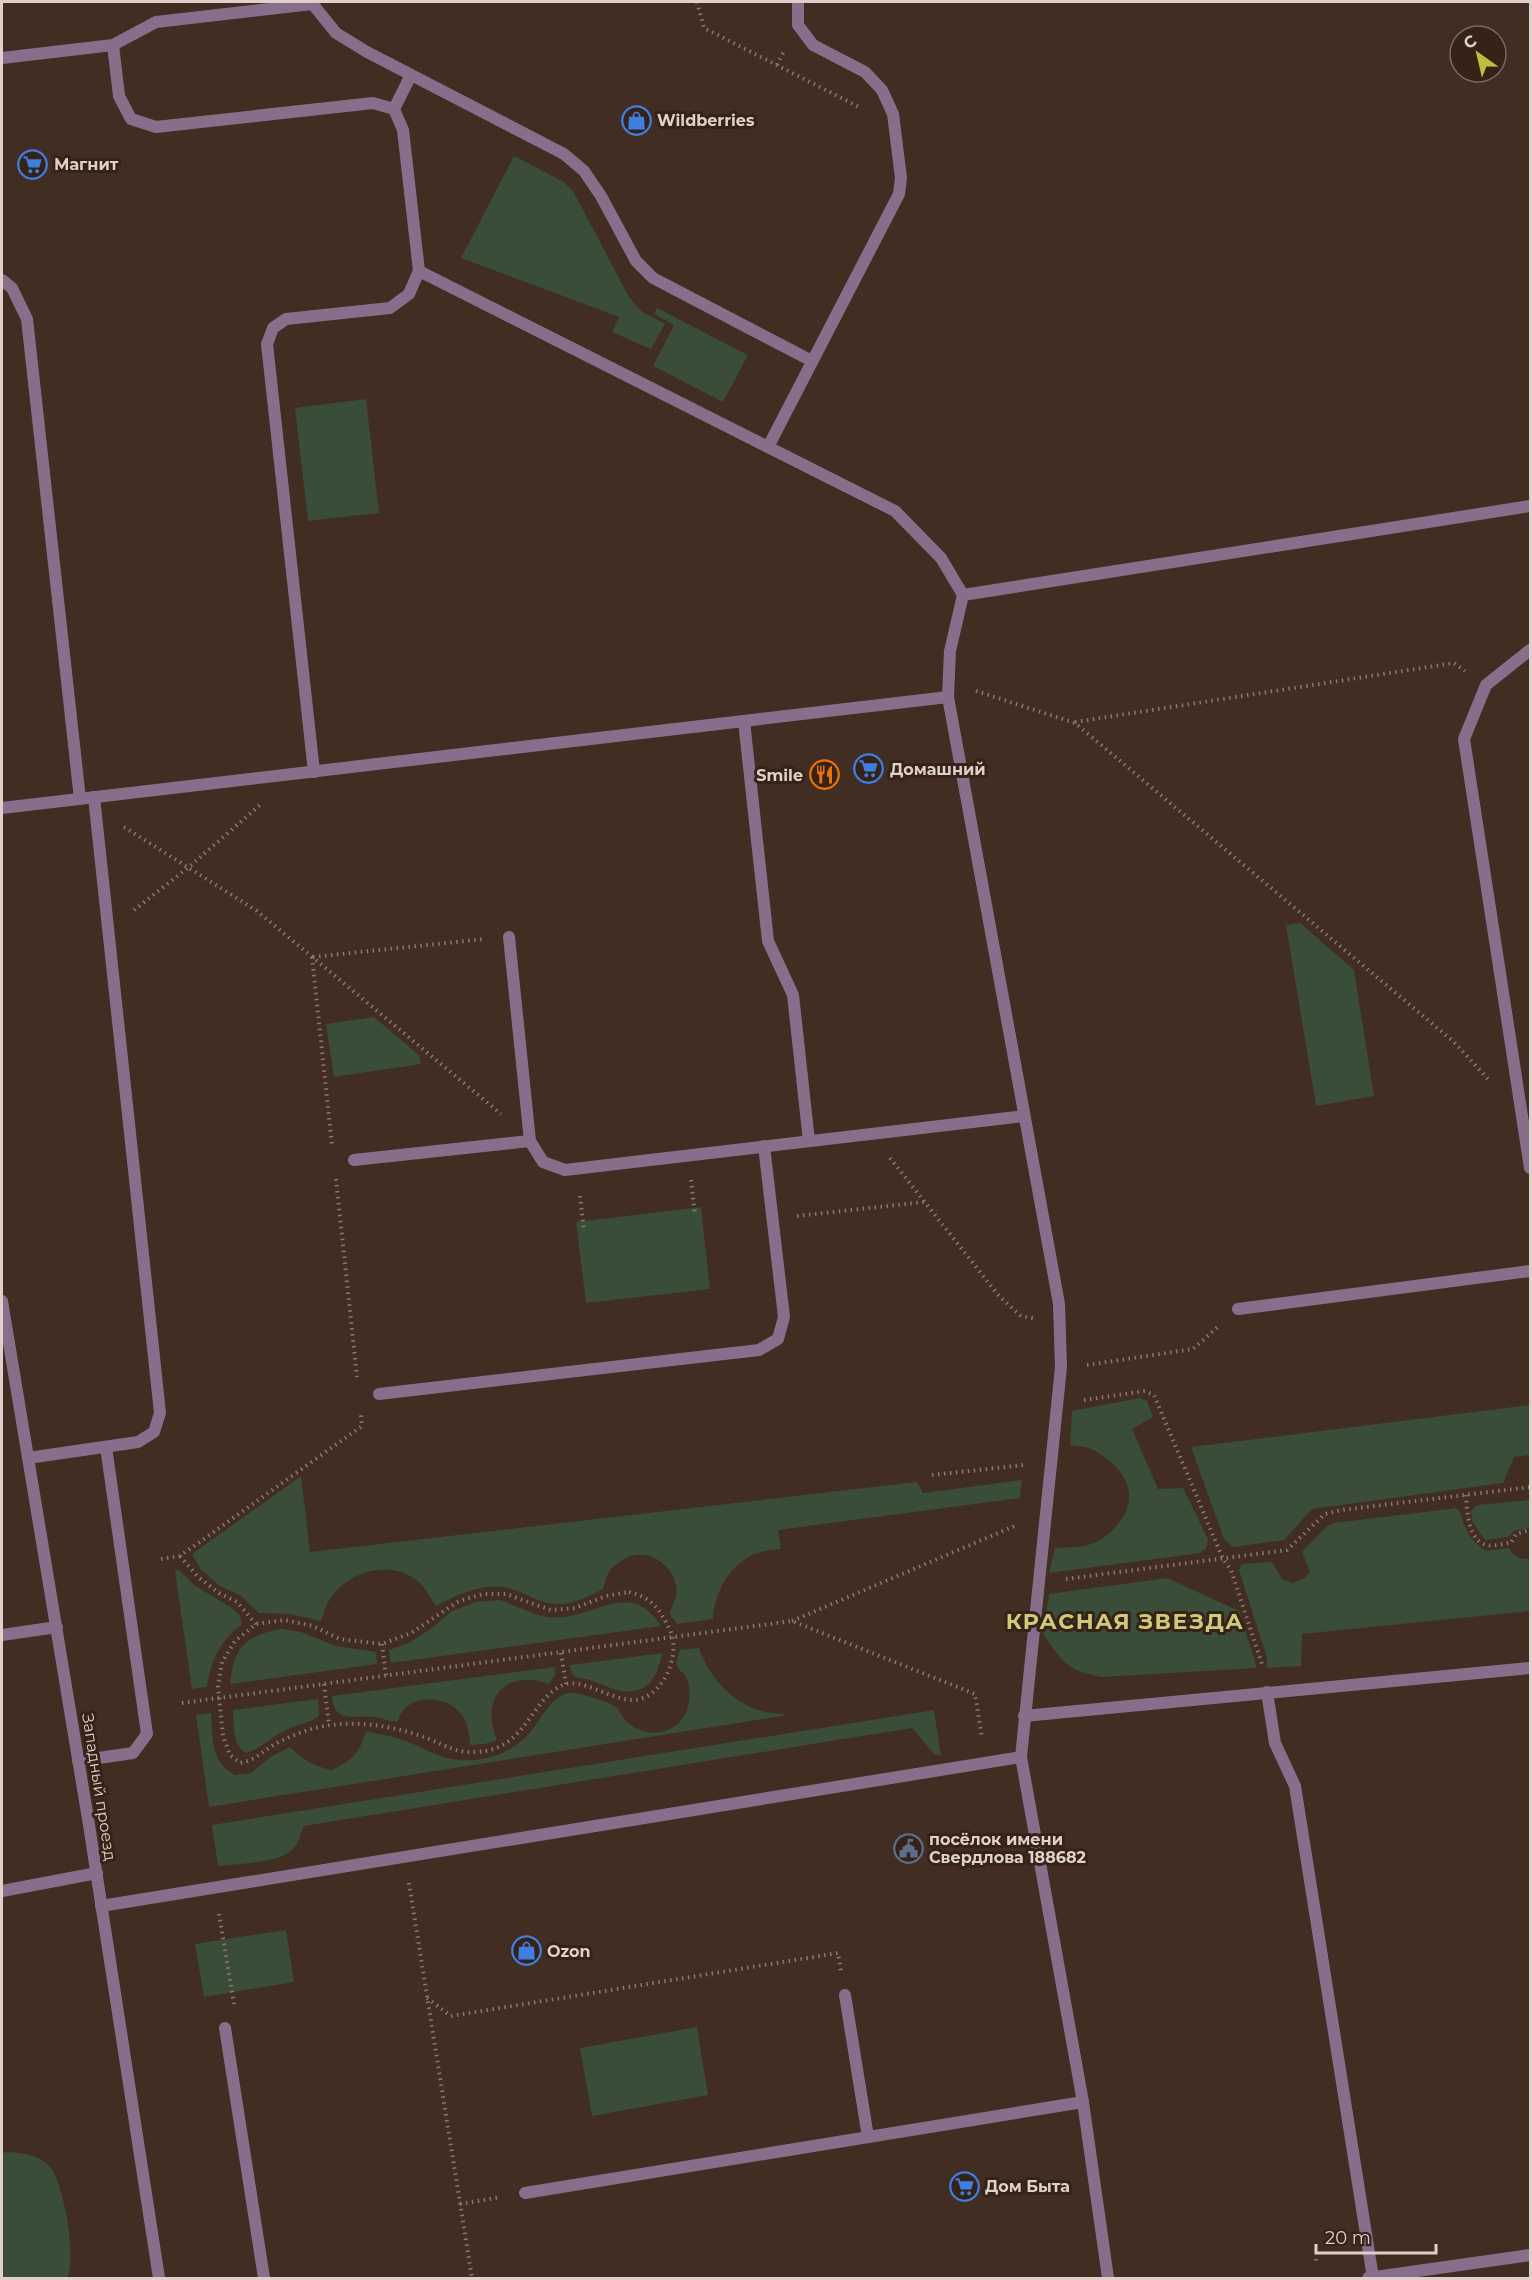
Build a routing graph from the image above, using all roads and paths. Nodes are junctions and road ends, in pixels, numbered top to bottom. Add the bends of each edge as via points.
1 (697, 2) edge
2 (798, 2) edge
3 (311, 3) edge
4 (114, 45) junction
5 (2, 58) edge
6 (411, 75) junction
7 (394, 108) junction
8 (894, 126) junction
9 (419, 271) junction
10 (2, 280) edge
11 (812, 361) junction
12 (768, 447) junction
13 (1530, 506) edge
14 (963, 595) junction
15 (1530, 650) edge
16 (948, 682) junction
17 (1486, 685) junction
18 (948, 697) junction
19 (744, 721) junction
20 (1075, 723) junction
21 (314, 771) junction
22 (269, 777) junction
23 (94, 797) junction
24 (80, 799) junction
25 (2, 808) edge
26 (189, 867) junction
27 (108, 930) junction
28 (509, 937) joint
29 (312, 957) junction
30 (1492, 1084) dead end
31 (478, 1094) dead end
32 (1024, 1116) junction
33 (872, 1134) junction
34 (530, 1141) junction
35 (809, 1141) junction
36 (764, 1146) junction
37 (332, 1150) dead end
38 (354, 1160) dead end
39 (577, 1168) junction
40 (1530, 1168) edge
41 (335, 1173) dead end
42 (924, 1202) junction
43 (773, 1219) junction
44 (584, 1231) dead end
45 (1530, 1271) edge
46 (2, 1301) edge
47 (1238, 1309) joint
48 (1039, 1320) dead end
49 (1076, 1367) dead end
50 (357, 1384) dead end
51 (379, 1394) dead end
52 (1057, 1404) junction
53 (360, 1406) dead end
54 (106, 1447) junction
55 (28, 1458) junction
56 (1030, 1464) dead end
57 (932, 1475) dead end
58 (1530, 1487) edge
59 (1466, 1495) junction
60 (1023, 1523) dead end
61 (1530, 1530) edge
62 (180, 1556) junction
63 (161, 1559) dead end
64 (1223, 1559) junction
65 (1038, 1583) junction
66 (792, 1621) junction
67 (256, 1624) junction
68 (57, 1627) junction
69 (2, 1635) edge
70 (673, 1637) junction
71 (381, 1644) junction
72 (561, 1653) junction
73 (1530, 1668) edge
74 (386, 1676) junction
75 (324, 1684) junction
76 (566, 1684) junction
77 (1267, 1692) junction
78 (219, 1698) junction
79 (182, 1703) dead end
80 (1024, 1716) junction
81 (329, 1725) junction
82 (983, 1748) dead end
83 (1021, 1757) junction
84 (78, 1761) junction
85 (97, 1873) junction
86 (409, 1882) dead end
87 (2, 1891) edge
88 (101, 1906) junction
89 (219, 1913) dead end
90 (845, 1995) joint
91 (427, 1998) junction
92 (225, 2028) joint
93 (1083, 2102) junction
94 (868, 2137) junction
95 (525, 2193) joint
96 (460, 2204) junction
97 (1530, 2256) edge
98 (1316, 2259) dead end
99 (1317, 2265) dead end
100 (159, 2278) edge
101 (264, 2278) edge
102 (472, 2278) edge
103 (1108, 2278) edge
104 (1371, 2278) edge

1 - 8 path via 704,28
2 - 8 street via 798,25 813,45 865,72 882,90
3 - 4 street via 156,22
3 - 6 street via 336,33
4 - 5 street
4 - 7 street via 119,96 131,119 156,127 373,103
6 - 7 street
6 - 11 street via 564,154 584,171 636,261 652,278
7 - 9 street via 403,130
8 - 11 street via 902,178 899,194
9 - 12 street
9 - 21 street via 409,294 390,308 286,319 273,328 267,344
10 - 24 street via 12,288 27,319
11 - 12 street
12 - 14 street via 895,511 941,558
13 - 14 street
14 - 16 street via 950,651
15 - 17 street
16 - 18 street
16 - 20 path
17 - 20 path via 1454,663
17 - 40 street via 1464,739
18 - 19 street
18 - 32 street
19 - 21 street
19 - 35 street via 768,941 793,995
20 - 30 path via 1454,1042
21 - 22 street
22 - 23 street
22 - 26 path via 271,795
23 - 24 street
23 - 26 path via 114,820
23 - 27 street
24 - 25 street
26 - 27 path
26 - 29 path via 257,911
27 - 54 street via 160,1413 154,1432 138,1442
28 - 29 path
28 - 34 street
29 - 31 path
29 - 37 path
32 - 33 street
32 - 52 street via 1059,1304 1061,1367
33 - 35 street
33 - 42 path
34 - 38 street
34 - 39 street via 543,1162 565,1170
35 - 36 street
36 - 39 street
36 - 43 street
39 - 44 path
41 - 50 path
42 - 43 path
42 - 48 path via 999,1296 1021,1316
43 - 51 street via 784,1317 778,1339 759,1350
45 - 47 street
46 - 55 street, Западный проезд
47 - 49 path via 1193,1349
52 - 64 path via 1145,1391 1154,1395
52 - 65 street
53 - 62 path via 362,1426
54 - 55 street
54 - 84 street via 147,1734 134,1753
55 - 68 street, Западный проезд
56 - 57 path
58 - 59 path
59 - 61 path via 1470,1530 1486,1545 1511,1543 1516,1534
59 - 64 path via 1325,1514 1287,1550
60 - 66 path
62 - 63 path
62 - 67 path via 198,1577 237,1602
64 - 65 path
64 - 77 path via 1231,1570 1262,1663
65 - 80 street
66 - 70 path
66 - 82 path via 975,1694
67 - 71 path via 285,1620 313,1626 340,1639
67 - 78 path via 235,1641 222,1662
68 - 69 street
68 - 84 street, Западный проезд
70 - 71 path via 659,1610 645,1596 629,1592 551,1611 506,1594 483,1594 459,1601 411,1633
70 - 72 path
70 - 76 path via 667,1677 656,1691 635,1700 612,1697 581,1683
71 - 74 path
72 - 74 path
72 - 76 path
73 - 77 street
74 - 75 path
75 - 78 path
75 - 81 path
76 - 81 path via 554,1690 520,1732 503,1745 479,1752 454,1751 429,1739 363,1723
77 - 80 street
77 - 104 street via 1275,1743 1294,1786
78 - 79 path
78 - 81 path via 223,1736 230,1755 240,1762 253,1760 304,1731
80 - 83 street
83 - 88 street
83 - 93 street
84 - 85 street, Западный проезд
85 - 87 street
85 - 88 street, Западный проезд
86 - 91 path
88 - 100 street, Западный проезд
89 - 92 path via 234,2004
90 - 91 path via 838,1953 452,2016
90 - 94 street
91 - 96 path
92 - 101 street
93 - 94 street
93 - 103 street
94 - 95 street
95 - 96 path
96 - 102 path
97 - 104 street
98 - 99 path

